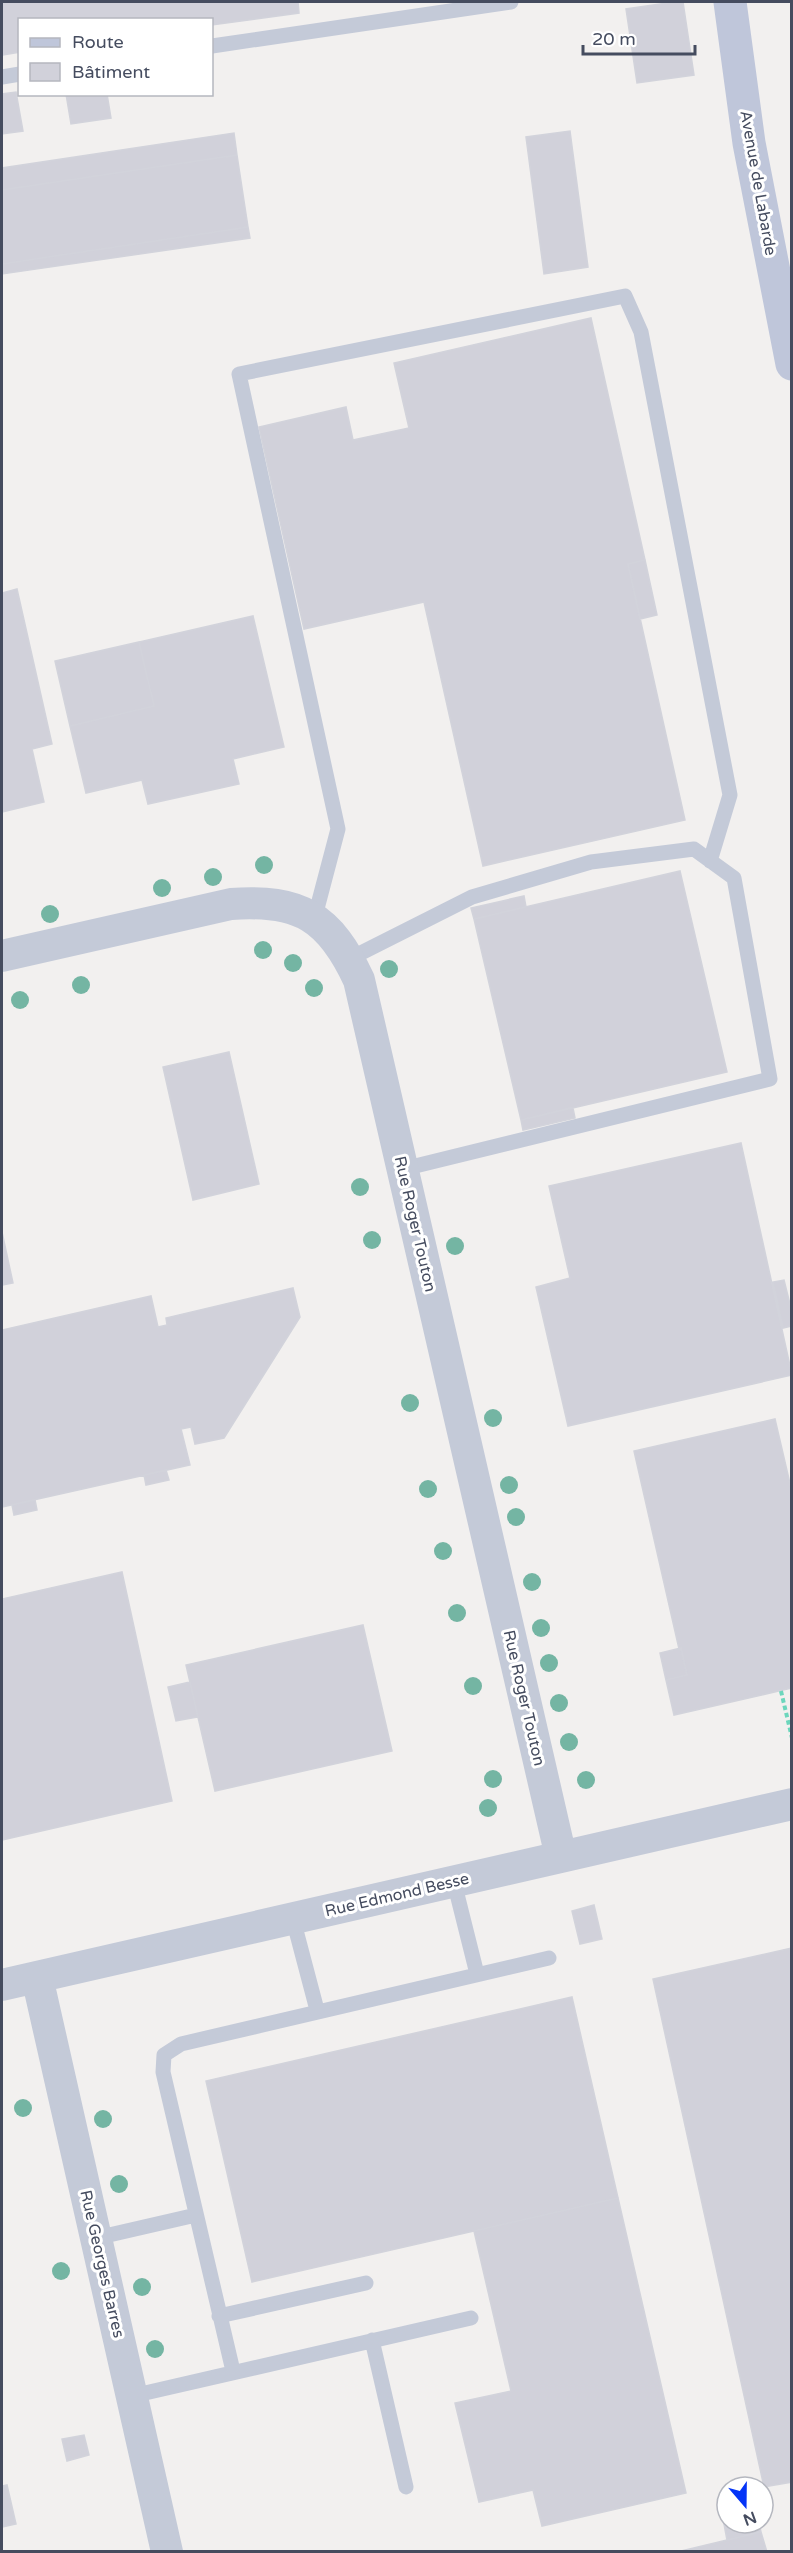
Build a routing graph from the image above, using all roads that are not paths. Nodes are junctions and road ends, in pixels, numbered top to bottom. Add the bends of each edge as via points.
1 (511, 2) edge
2 (730, 2) edge
3 (213, 46) edge
4 (18, 74) edge
5 (2, 77) edge
6 (792, 364) edge
7 (710, 861) junction
8 (314, 920) junction
9 (2, 956) edge
10 (350, 959) junction
11 (403, 1169) junction
12 (792, 1804) edge
13 (561, 1857) junction
14 (454, 1882) junction
15 (293, 1919) junction
16 (549, 1958) dead end
17 (477, 1974) junction
18 (37, 1977) junction
19 (2, 1985) edge
20 (317, 2010) junction
21 (196, 2216) junction
22 (96, 2238) junction
23 (366, 2283) dead end
24 (219, 2316) junction
25 (471, 2318) dead end
26 (372, 2340) junction
27 (233, 2371) junction
28 (132, 2396) junction
29 (406, 2487) dead end
30 (167, 2552) edge

1 - 3 lane
2 - 6 main road, Avenue de Labarde via 749,143
4 - 5 lane
7 - 8 lane via 730,795 641,332 625,296 239,374 338,829
7 - 10 lane via 694,849 591,862 472,897
7 - 11 lane via 734,878 770,1079
8 - 9 street, Rue Roger Touton via 296,909 266,901 231,904
8 - 10 street, Rue Roger Touton via 323,925
10 - 11 street, Rue Roger Touton via 360,980
11 - 13 street, Rue Roger Touton
12 - 13 street, Rue Edmond Besse
13 - 14 street, Rue Edmond Besse
14 - 15 street, Rue Edmond Besse
14 - 17 lane
15 - 18 street, Rue Edmond Besse
15 - 20 lane
16 - 17 lane
17 - 20 lane
18 - 19 street, Rue Edmond Besse
18 - 22 street, Rue Georges Barres
20 - 21 lane via 181,2044 164,2055 163,2072
21 - 22 lane
21 - 24 lane
22 - 28 street, Rue Georges Barres
23 - 24 lane
24 - 27 lane
25 - 26 lane
26 - 27 lane
26 - 29 lane
27 - 28 lane
28 - 30 street, Rue Georges Barres

